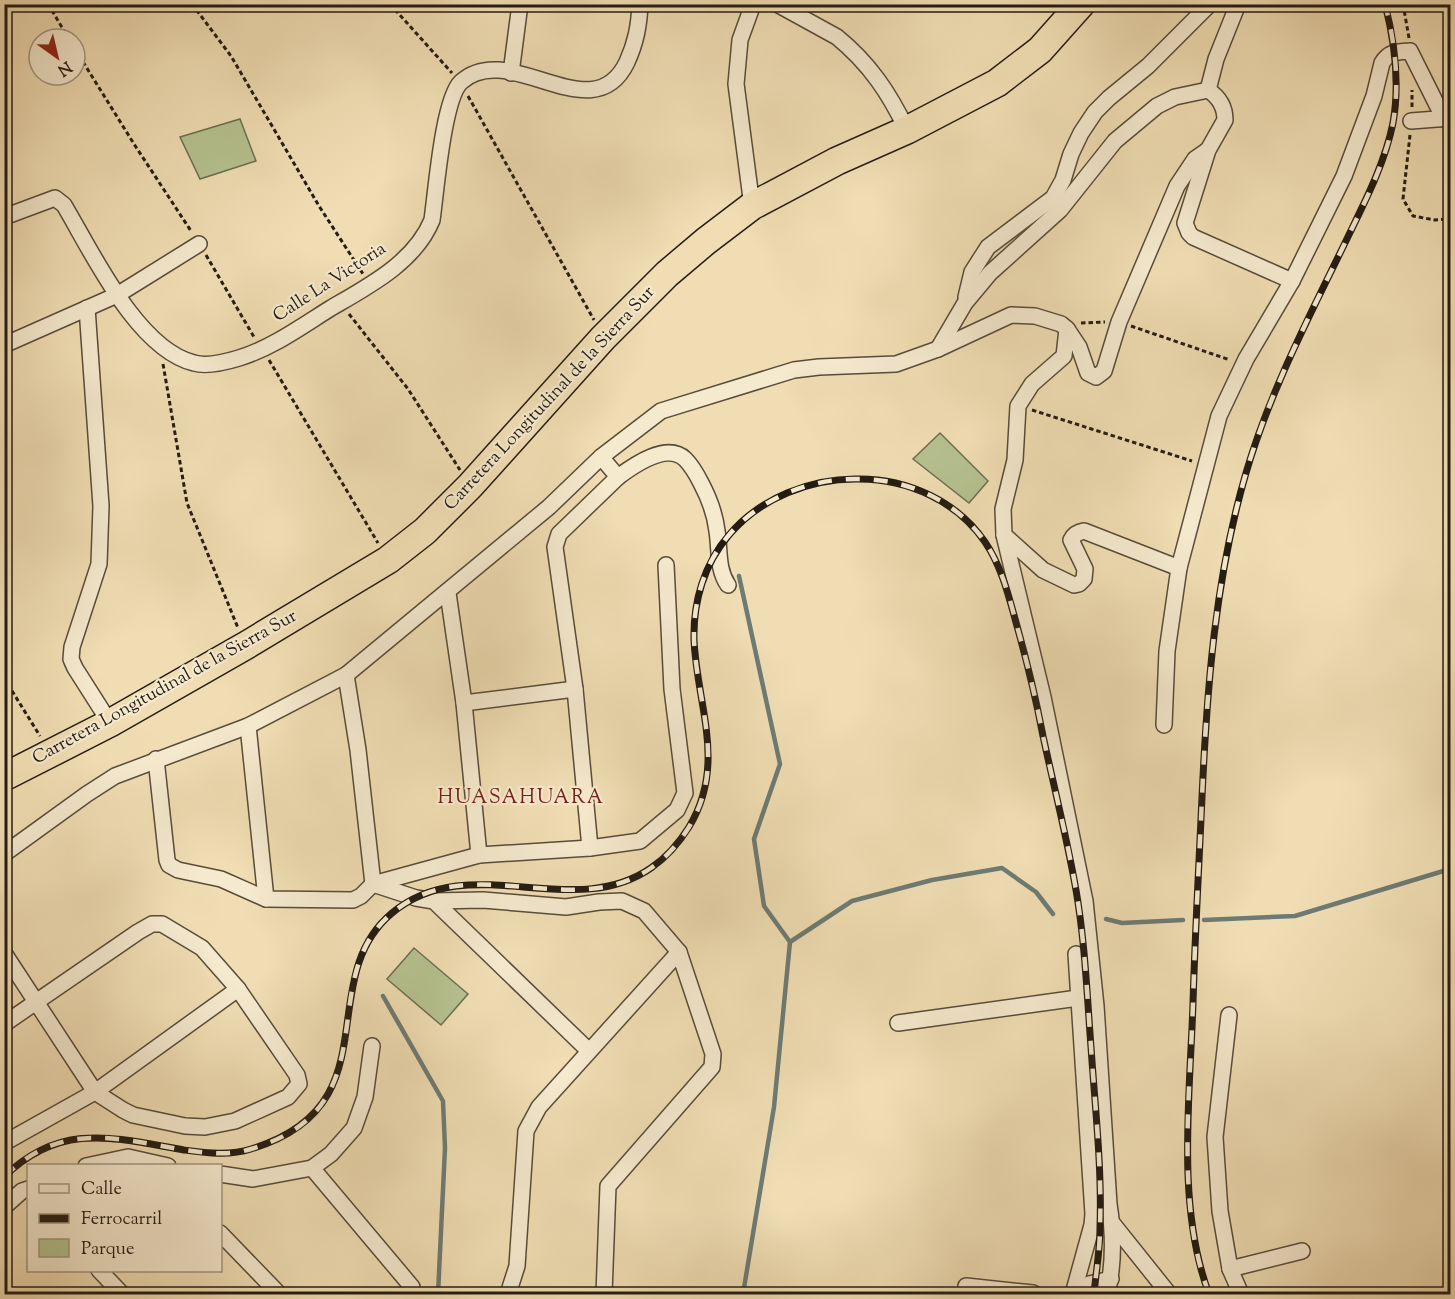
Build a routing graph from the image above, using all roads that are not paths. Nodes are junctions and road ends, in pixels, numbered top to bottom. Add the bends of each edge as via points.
1 (520, 4) edge
2 (640, 4) edge
3 (753, 4) edge
4 (777, 4) edge
5 (1081, 4) edge
6 (1210, 4) edge
7 (1238, 4) edge
8 (511, 72) junction
9 (1208, 90) junction
10 (1447, 119) edge
11 (1411, 121) road end
12 (907, 130) junction
13 (1208, 150) junction
14 (752, 206) junction
15 (4, 217) edge
16 (200, 244) road end
17 (1292, 281) junction
18 (117, 295) junction
19 (965, 303) junction
20 (87, 308) junction
21 (1064, 326) junction
22 (4, 345) edge
23 (939, 350) junction
24 (601, 457) junction
25 (618, 477) junction
26 (1004, 535) junction
27 (666, 565) dead end
28 (1179, 568) junction
29 (728, 585) dead end
30 (448, 593) junction
31 (346, 675) junction
32 (575, 689) junction
33 (464, 703) junction
34 (111, 723) junction
35 (1164, 725) dead end
36 (248, 726) junction
37 (156, 759) junction
38 (4, 777) edge
39 (590, 848) junction
40 (4, 854) edge
41 (479, 855) junction
42 (373, 884) junction
43 (266, 899) junction
44 (434, 901) junction
45 (679, 952) junction
46 (4, 953) edge
47 (1076, 954) dead end
48 (1094, 977) junction
49 (238, 989) junction
50 (1078, 992) junction
51 (37, 1000) junction
52 (1229, 1015) dead end
53 (897, 1023) dead end
54 (4, 1024) edge
55 (372, 1046) dead end
56 (589, 1050) junction
57 (94, 1092) junction
58 (4, 1143) edge
59 (95, 1164) edge
60 (157, 1164) edge
61 (312, 1168) junction
62 (222, 1174) edge
63 (26, 1193) edge
64 (4, 1207) edge
65 (1113, 1224) junction
66 (222, 1235) edge
67 (1302, 1251) dead end
68 (1230, 1269) junction
69 (101, 1272) edge
70 (1111, 1279) junction
71 (966, 1286) dead end
72 (412, 1287) dead end
73 (122, 1294) edge
74 (279, 1294) edge
75 (508, 1294) edge
76 (604, 1294) edge
77 (1035, 1294) edge
78 (1073, 1294) edge
79 (1107, 1294) edge
80 (1169, 1294) edge
81 (1241, 1294) edge

1 - 8 street
2 - 8 street via 634,46 621,74 604,88 580,90
3 - 14 street via 740,40 736,84
4 - 12 street via 846,44 884,87
5 - 12 highway, Carretera Longitudinal de la Sierra Sur via 1053,38 1023,65
6 - 19 street via 1095,112 1081,133 1053,198 988,247 972,272
7 - 9 street
8 - 18 street, Calle La Victoria via 483,70 460,82 447,116 432,220 411,254 370,285 262,349 227,361 195,364 158,344
9 - 13 street via 1217,96 1225,115
9 - 19 street via 1157,106 1115,141 1060,210 990,273
10 - 11 street
10 - 17 street via 1410,51 1392,53 1384,59 1370,110 1344,176
12 - 14 highway, Carretera Longitudinal de la Sierra Sur
13 - 17 street via 1185,223 1188,233
13 - 21 street via 1188,166 1177,186 1119,322 1104,371 1096,377 1088,373 1079,346
14 - 34 highway, Carretera Longitudinal de la Sierra Sur via 667,274 425,531 388,560
15 - 18 street, Calle La Victoria via 55,198 64,205
16 - 18 street
17 - 28 street via 1219,416
18 - 20 street
19 - 23 street
20 - 22 street
20 - 34 street via 101,506 99,564 71,659
21 - 23 street via 1035,316 1011,315
21 - 26 street via 1064,356 1032,384 1018,406 1015,460 1003,509
23 - 24 street via 896,364 794,370 661,411
24 - 25 street
24 - 30 street
25 - 29 street via 642,461 665,454 684,458 710,504 720,568
25 - 32 street via 555,540
26 - 28 street via 1042,570 1074,585 1084,579 1084,569 1071,540 1084,531
26 - 48 street via 1076,855
27 - 39 street via 672,689 685,794 677,810 640,841
28 - 35 street via 1167,651
30 - 31 street
30 - 33 street
31 - 36 street
31 - 42 street
32 - 33 street
32 - 39 street
33 - 41 street
34 - 38 highway, Carretera Longitudinal de la Sierra Sur
36 - 37 street
36 - 43 street
37 - 40 street via 115,776
37 - 43 street via 169,864 178,870 221,879
39 - 41 street
41 - 42 street
42 - 43 street via 353,900
42 - 44 street
44 - 45 street via 483,900 566,908 622,901 644,911
44 - 56 street
45 - 56 street
45 - 76 street via 713,1054 712,1067 608,1186
46 - 51 street
47 - 50 street
48 - 50 street
48 - 65 street
49 - 51 street via 193,941 162,924 152,924
49 - 57 street
49 - 57 street via 297,1075 299,1084 288,1097 235,1121 185,1126 133,1115
50 - 53 street
50 - 78 street via 1093,1214
51 - 54 street
51 - 57 street
52 - 68 street via 1215,1137 1220,1211
55 - 61 street via 364,1097 354,1128 331,1155
56 - 75 street via 539,1107 526,1131 517,1266
57 - 58 street
59 - 60 street via 128,1157
61 - 62 street via 253,1179
61 - 72 street
63 - 64 street
65 - 70 street
65 - 80 street
66 - 74 street
67 - 68 street
68 - 81 street
69 - 73 street
70 - 78 street via 1089,1284
70 - 79 street
71 - 77 street

